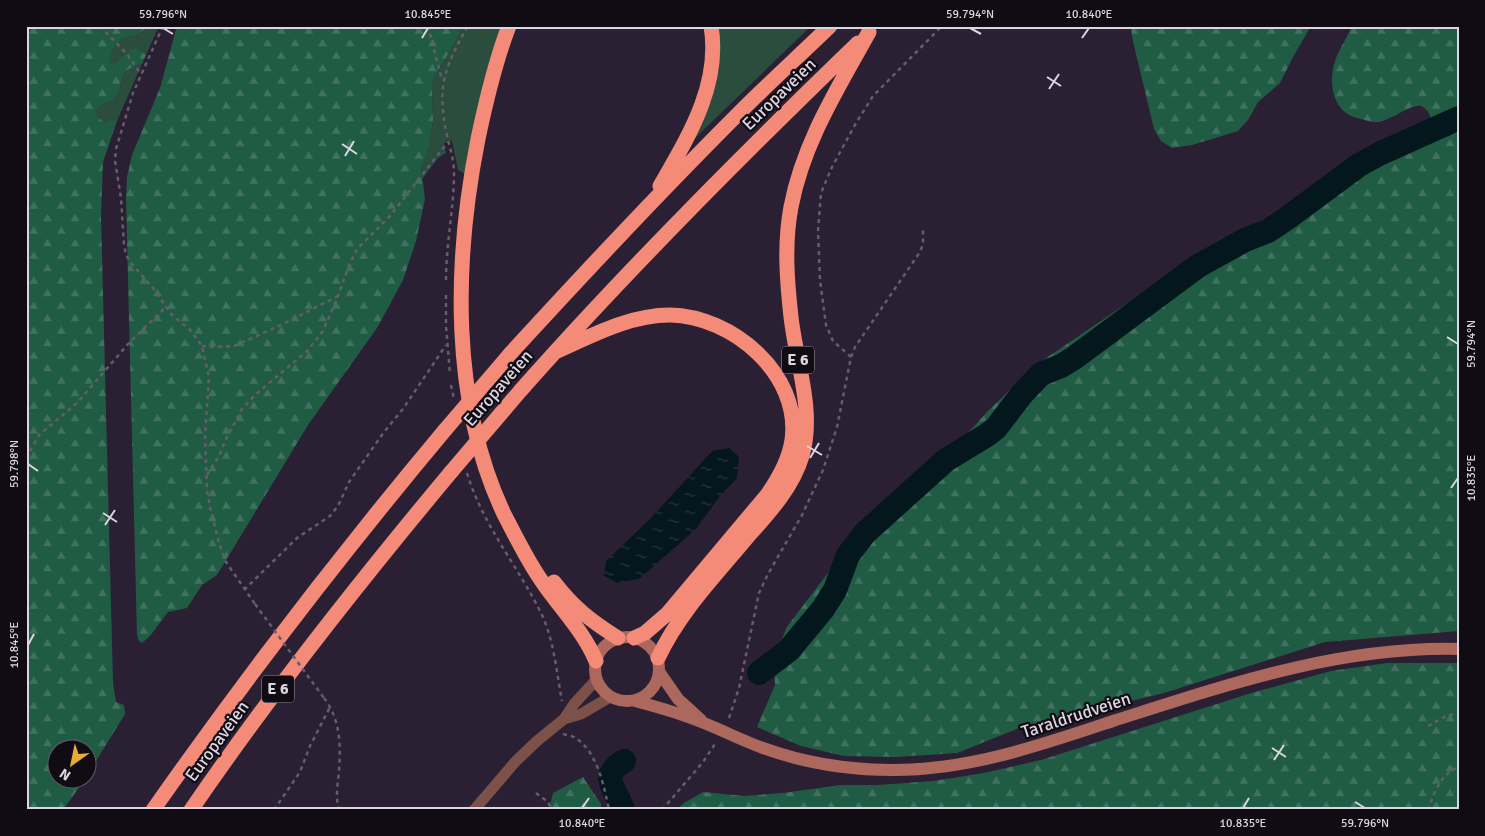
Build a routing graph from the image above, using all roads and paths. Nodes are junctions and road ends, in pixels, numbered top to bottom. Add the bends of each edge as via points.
1 (100, 26) edge
2 (163, 26) edge
3 (428, 26) edge
4 (468, 26) edge
5 (509, 26) edge
6 (517, 26) edge
7 (711, 26) edge
8 (830, 26) edge
9 (942, 26) edge
10 (872, 29) edge
11 (142, 74) junction
12 (443, 82) junction
13 (651, 202) junction
14 (923, 230) dead end
15 (338, 296) junction
16 (166, 307) junction
17 (447, 344) dead end
18 (202, 346) junction
19 (555, 352) junction
20 (851, 357) junction
21 (26, 458) edge
22 (207, 475) junction
23 (244, 590) junction
24 (618, 638) junction
25 (634, 638) junction
26 (1459, 649) edge
27 (554, 657) dead end
28 (596, 661) junction
29 (659, 665) junction
30 (596, 680) junction
31 (610, 697) junction
32 (635, 701) junction
33 (330, 707) junction
34 (1459, 714) edge
35 (729, 718) dead end
36 (564, 719) junction
37 (705, 723) junction
38 (1428, 726) dead end
39 (714, 744) dead end
40 (1459, 767) edge
41 (536, 793) dead end
42 (153, 810) edge
43 (191, 810) edge
44 (274, 810) edge
45 (339, 810) edge
46 (474, 810) edge
47 (552, 810) edge
48 (609, 810) edge
49 (662, 810) edge
50 (1428, 810) edge

1 - 11 path
2 - 11 path
3 - 12 path
4 - 12 path via 449,61
5 - 28 highway via 485,108 469,188 461,293 464,362 473,422 504,513 539,578 578,627
6 - 24 highway via 490,112 473,206 469,248 469,323 477,397 498,472 531,546 564,595 586,617
7 - 13 highway, E 6 via 712,64 704,98 692,129
8 - 13 highway, Europaveien / E 6
9 - 20 path via 873,96 832,167 821,194 818,231 826,325 833,342
10 - 19 highway, Europaveien / E 6 via 692,206
10 - 29 highway, E 6 via 816,129 791,209 787,285 805,405 802,456 777,502 677,622
11 - 16 path via 116,149 122,235 126,255
12 - 15 path via 442,112 448,142 390,216 357,249
13 - 42 highway, Europaveien / E 6, bridge via 510,354 445,430 320,583
14 - 20 path via 920,252 870,322
15 - 18 path via 234,346
15 - 22 path via 323,332 242,409
16 - 18 path
16 - 21 path via 129,343 77,403 39,435
17 - 23 path via 349,482 330,516 297,538
18 - 22 path via 209,377 205,436
19 - 25 highway, E 6 via 633,320 671,315 691,318 728,332 757,352 777,376 790,405 790,450 777,481 667,614
19 - 43 highway, Europaveien / E 6, bridge via 400,533 288,676
20 - 35 path via 823,470 760,593
22 - 23 path via 210,507 219,543 226,562
23 - 33 path, bridge
24 - 25 main road
24 - 28 main road via 604,646
25 - 29 main road via 648,645
26 - 37 main road, Taraldrudveien via 1397,650 1305,664 1204,692 1014,753 940,768 876,770 817,763 763,748
27 - 36 path
28 - 30 main road
29 - 32 main road via 652,691
29 - 37 main road, Taraldrudveien via 678,699
30 - 31 main road
30 - 36 street
31 - 32 main road
31 - 36 street via 581,714
32 - 37 main road, Taraldrudveien
33 - 44 path via 300,772
33 - 45 path via 339,732
34 - 38 path via 1448,715
36 - 46 street via 516,761
36 - 48 path via 562,733 577,739 593,756
39 - 49 path
40 - 50 path via 1436,788
41 - 47 path via 548,802

